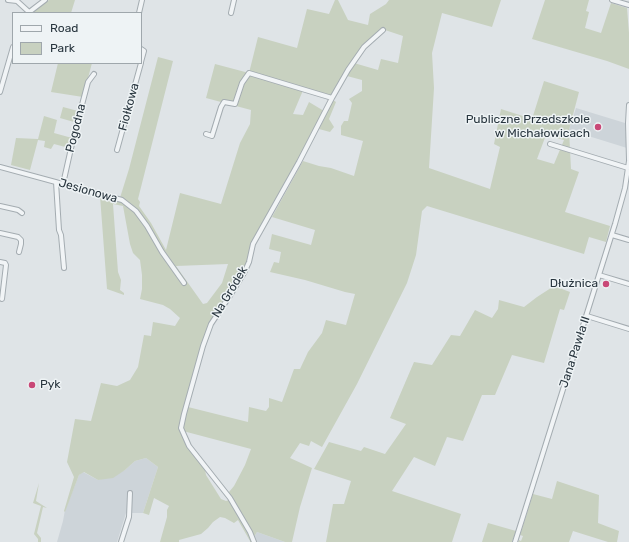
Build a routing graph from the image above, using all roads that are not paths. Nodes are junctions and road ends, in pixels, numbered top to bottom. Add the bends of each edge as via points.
1 (8, 0) edge
2 (45, 0) edge
3 (142, 0) edge
4 (234, 0) edge
5 (612, 0) edge
6 (628, 0) edge
7 (20, 2) edge
8 (629, 6) edge
9 (27, 12) edge
10 (29, 12) edge
11 (139, 12) edge
12 (231, 14) dead end
13 (383, 30) dead end
14 (12, 50) edge
15 (142, 50) edge
16 (142, 59) edge
17 (141, 64) edge
18 (94, 74) dead end
19 (0, 92) edge
20 (332, 98) junction
21 (629, 105) edge
22 (629, 130) edge
23 (206, 134) dead end
24 (550, 144) dead end
25 (117, 150) dead end
26 (629, 160) edge
27 (0, 167) edge
28 (628, 168) edge
29 (56, 182) junction
30 (63, 184) junction
31 (0, 206) edge
32 (22, 213) dead end
33 (0, 233) edge
34 (612, 235) junction
35 (629, 240) edge
36 (19, 252) dead end
37 (0, 262) edge
38 (64, 268) dead end
39 (599, 275) junction
40 (184, 283) dead end
41 (629, 284) edge
42 (2, 299) dead end
43 (587, 316) junction
44 (629, 329) edge
45 (130, 493) dead end
46 (121, 542) edge
47 (254, 542) edge
48 (515, 542) edge

1 - 7 street
2 - 10 street
3 - 11 street
4 - 12 street
5 - 8 street
6 - 8 street
7 - 9 street
13 - 20 street, Na Gródek via 364,47
14 - 19 street
15 - 16 street, Fiołkowa
17 - 25 street, Fiołkowa
18 - 30 street, Pogodna via 88,82
20 - 23 street via 250,73 242,83 235,104 224,102 212,136
20 - 47 street, Na Gródek via 253,244 244,273 209,329 181,428 190,446 230,498
21 - 22 street, Jana Pawła II
22 - 26 street, Jana Pawła II
24 - 28 street
26 - 28 street, Jana Pawła II
27 - 29 street, Jesionowa
28 - 34 street, Jana Pawła II
29 - 30 street, Jesionowa
29 - 38 street
30 - 40 street, Jesionowa via 122,200 136,211
31 - 32 street
33 - 36 street via 21,240
34 - 35 street
34 - 39 street, Jana Pawła II
37 - 42 street via 6,265
39 - 41 street
39 - 43 street, Jana Pawła II
43 - 44 street
43 - 48 street, Jana Pawła II
45 - 46 street via 129,517

